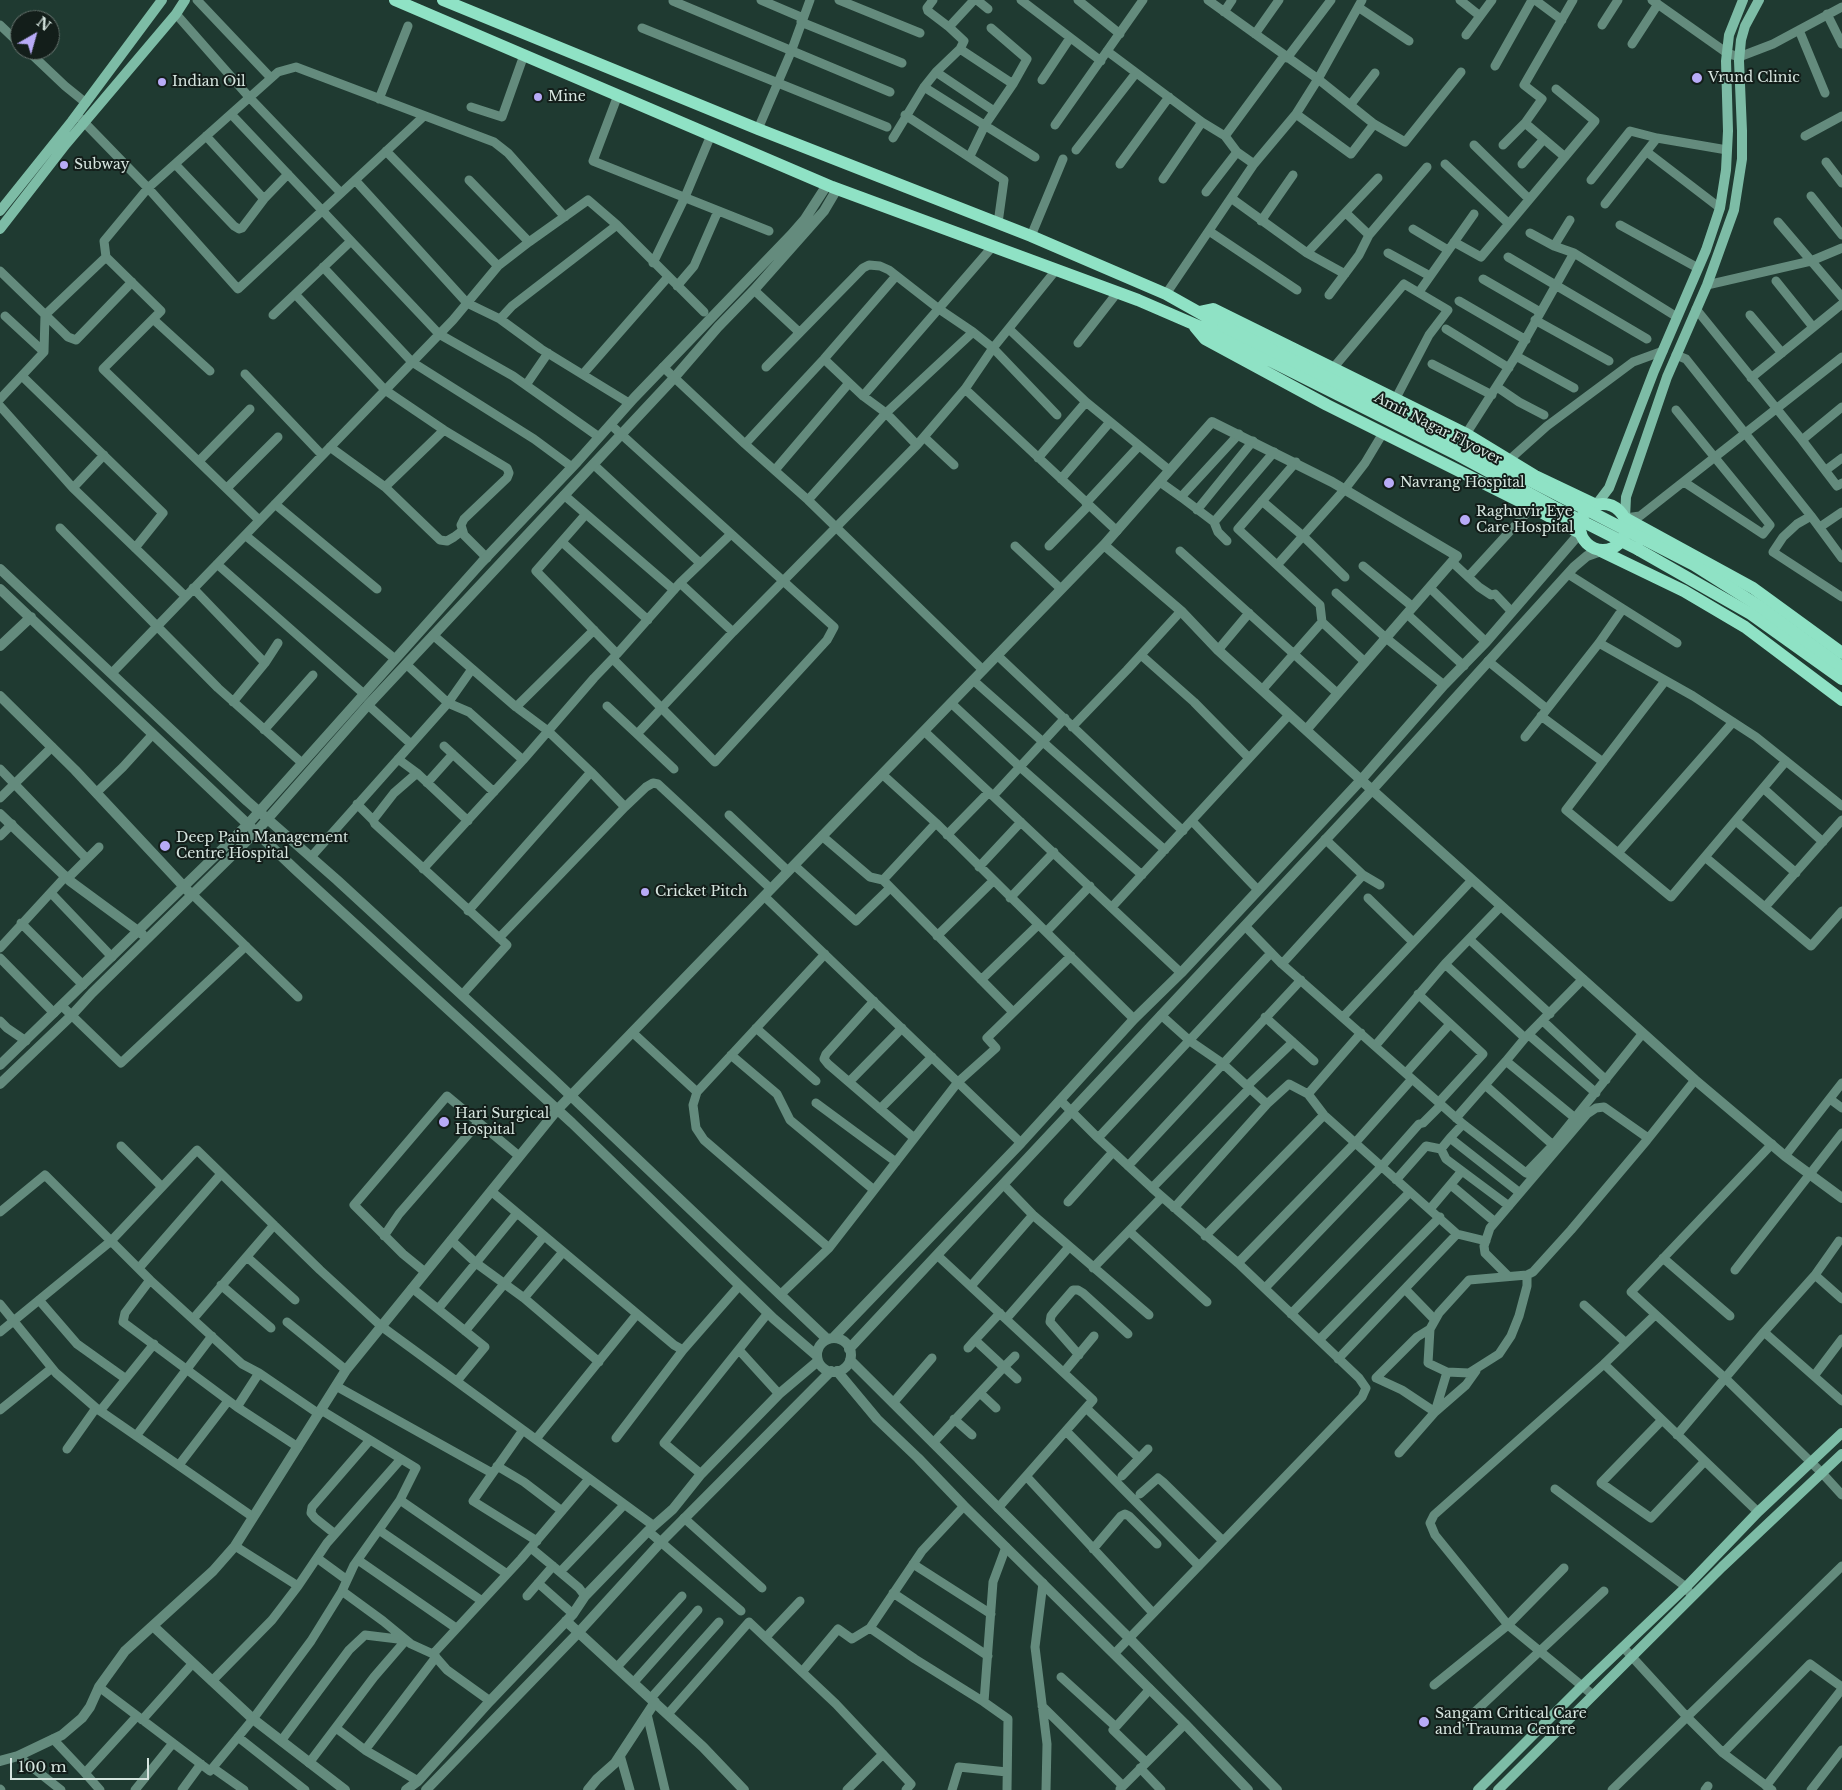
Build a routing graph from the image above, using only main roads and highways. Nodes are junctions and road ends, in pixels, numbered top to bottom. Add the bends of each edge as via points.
1 (162, 0) edge
2 (185, 0) edge
3 (395, 0) edge
4 (443, 0) edge
5 (1743, 0) edge
6 (1759, 0) edge
7 (112, 67) junction
8 (123, 76) junction
9 (0, 211) edge
10 (0, 229) edge
11 (1198, 312) junction
12 (1193, 325) junction
13 (1221, 330) junction
14 (1596, 505) junction
15 (1625, 518) junction
16 (1580, 533) junction
17 (1601, 551) junction
18 (1842, 653) edge
19 (1842, 667) edge
20 (1842, 679) edge
21 (1842, 700) edge
22 (1842, 1433) edge
23 (1842, 1454) edge
24 (1478, 1790) edge
25 (1498, 1790) edge

1 - 7 main road
2 - 8 main road
3 - 12 main road, Amit Nagar Flyover via 832,187 1117,293
4 - 11 main road, Amit Nagar Flyover via 1031,236 1166,294
5 - 14 main road via 1729,35 1727,53 1727,150 1720,208 1609,488
6 - 15 main road via 1741,40 1742,131 1734,210 1707,285 1666,377 1626,497
7 - 8 main road
7 - 9 main road
8 - 10 main road
11 - 13 main road, Amit Nagar Flyover
11 - 14 main road via 1213,308 1466,434 1535,476
12 - 13 main road, Amit Nagar Flyover
12 - 16 main road via 1205,339 1327,405
13 - 19 main road, Amit Nagar Flyover, bridge via 1396,411 1694,565 1759,606
13 - 20 main road, Amit Nagar Flyover, bridge via 1639,550 1752,614
14 - 15 main road via 1616,507
14 - 16 main road via 1584,513
15 - 17 main road via 1626,532 1620,544
15 - 18 main road via 1753,588
16 - 17 main road via 1588,545
17 - 21 main road via 1684,591 1745,627
22 - 24 main road
23 - 25 main road via 1692,1597

